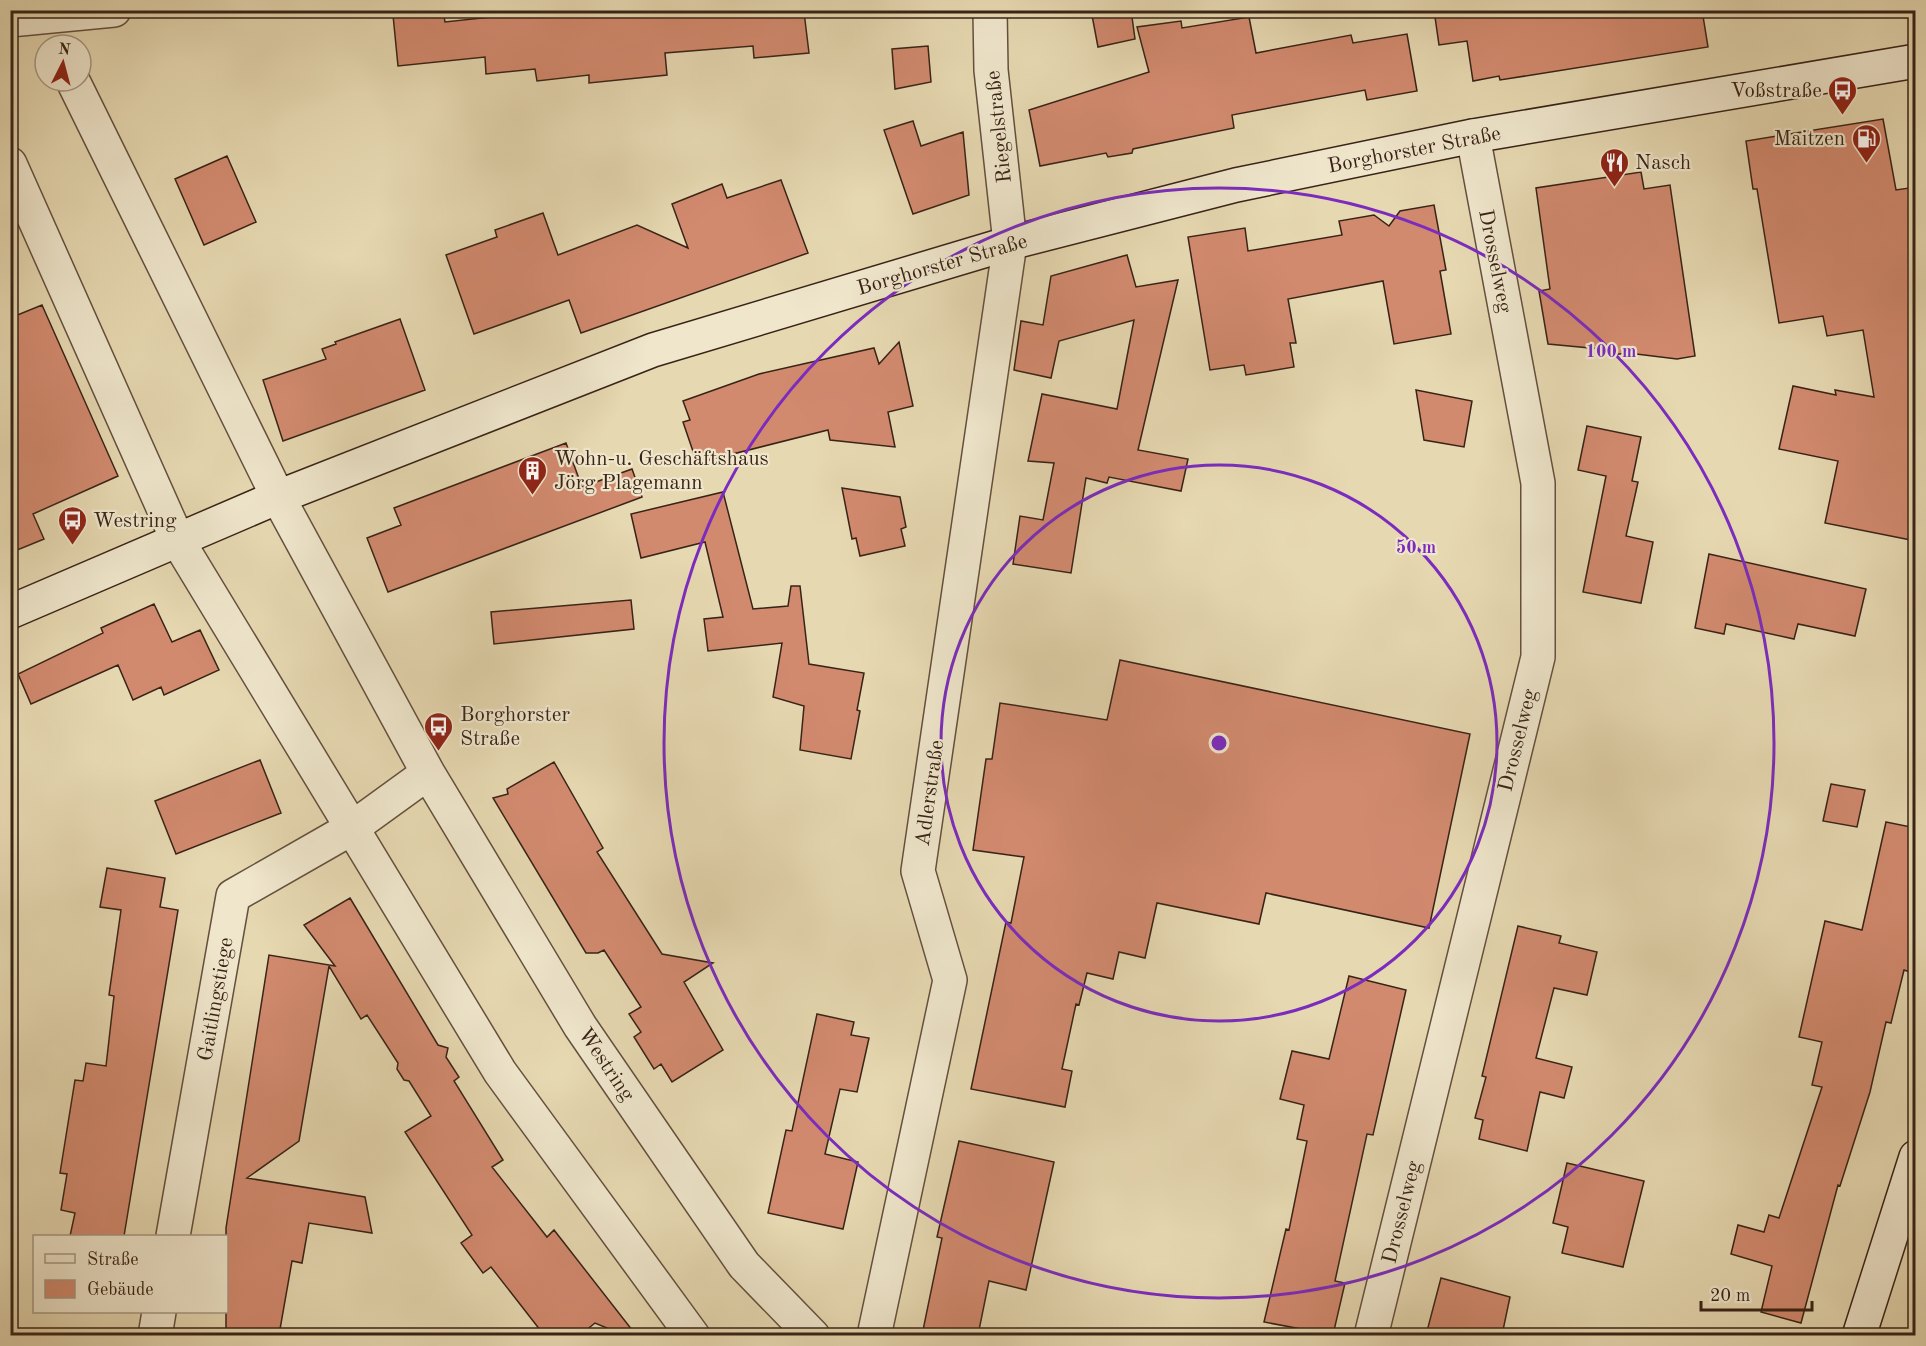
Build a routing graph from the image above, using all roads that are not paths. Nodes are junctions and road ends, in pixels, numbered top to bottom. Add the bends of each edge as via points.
1 (114, 10) edge
2 (990, 10) edge
3 (10, 20) edge
4 (57, 24) edge
5 (1916, 61) edge
6 (79, 93) edge
7 (1473, 136) junction
8 (10, 164) edge
9 (1010, 243) junction
10 (278, 497) junction
11 (178, 542) junction
12 (10, 612) edge
13 (428, 773) junction
14 (352, 828) junction
15 (1916, 1157) edge
16 (173, 1235) edge
17 (159, 1313) edge
18 (155, 1335) edge
19 (693, 1335) edge
20 (813, 1335) edge
21 (874, 1335) edge
22 (1371, 1335) edge
23 (1859, 1335) edge

1 - 4 street
2 - 9 street, Riegelstraße via 991,70
3 - 4 street
5 - 7 street, Borghorster Straße
6 - 10 street, Westring
7 - 9 street, Borghorster Straße via 1236,185
7 - 22 street, Drosselweg via 1538,483 1538,657
8 - 11 street
9 - 10 street, Borghorster Straße via 653,350
9 - 21 street, Adlerstraße via 918,872 950,980
10 - 11 street, Borghorster Straße
10 - 13 street, Westring
11 - 12 street, Borghorster Straße
11 - 14 street
13 - 14 street
13 - 20 street, Westring via 580,1026 744,1264
14 - 16 street, Gaitlingstiege via 233,896
14 - 19 street via 500,1072
15 - 23 street
17 - 18 street

